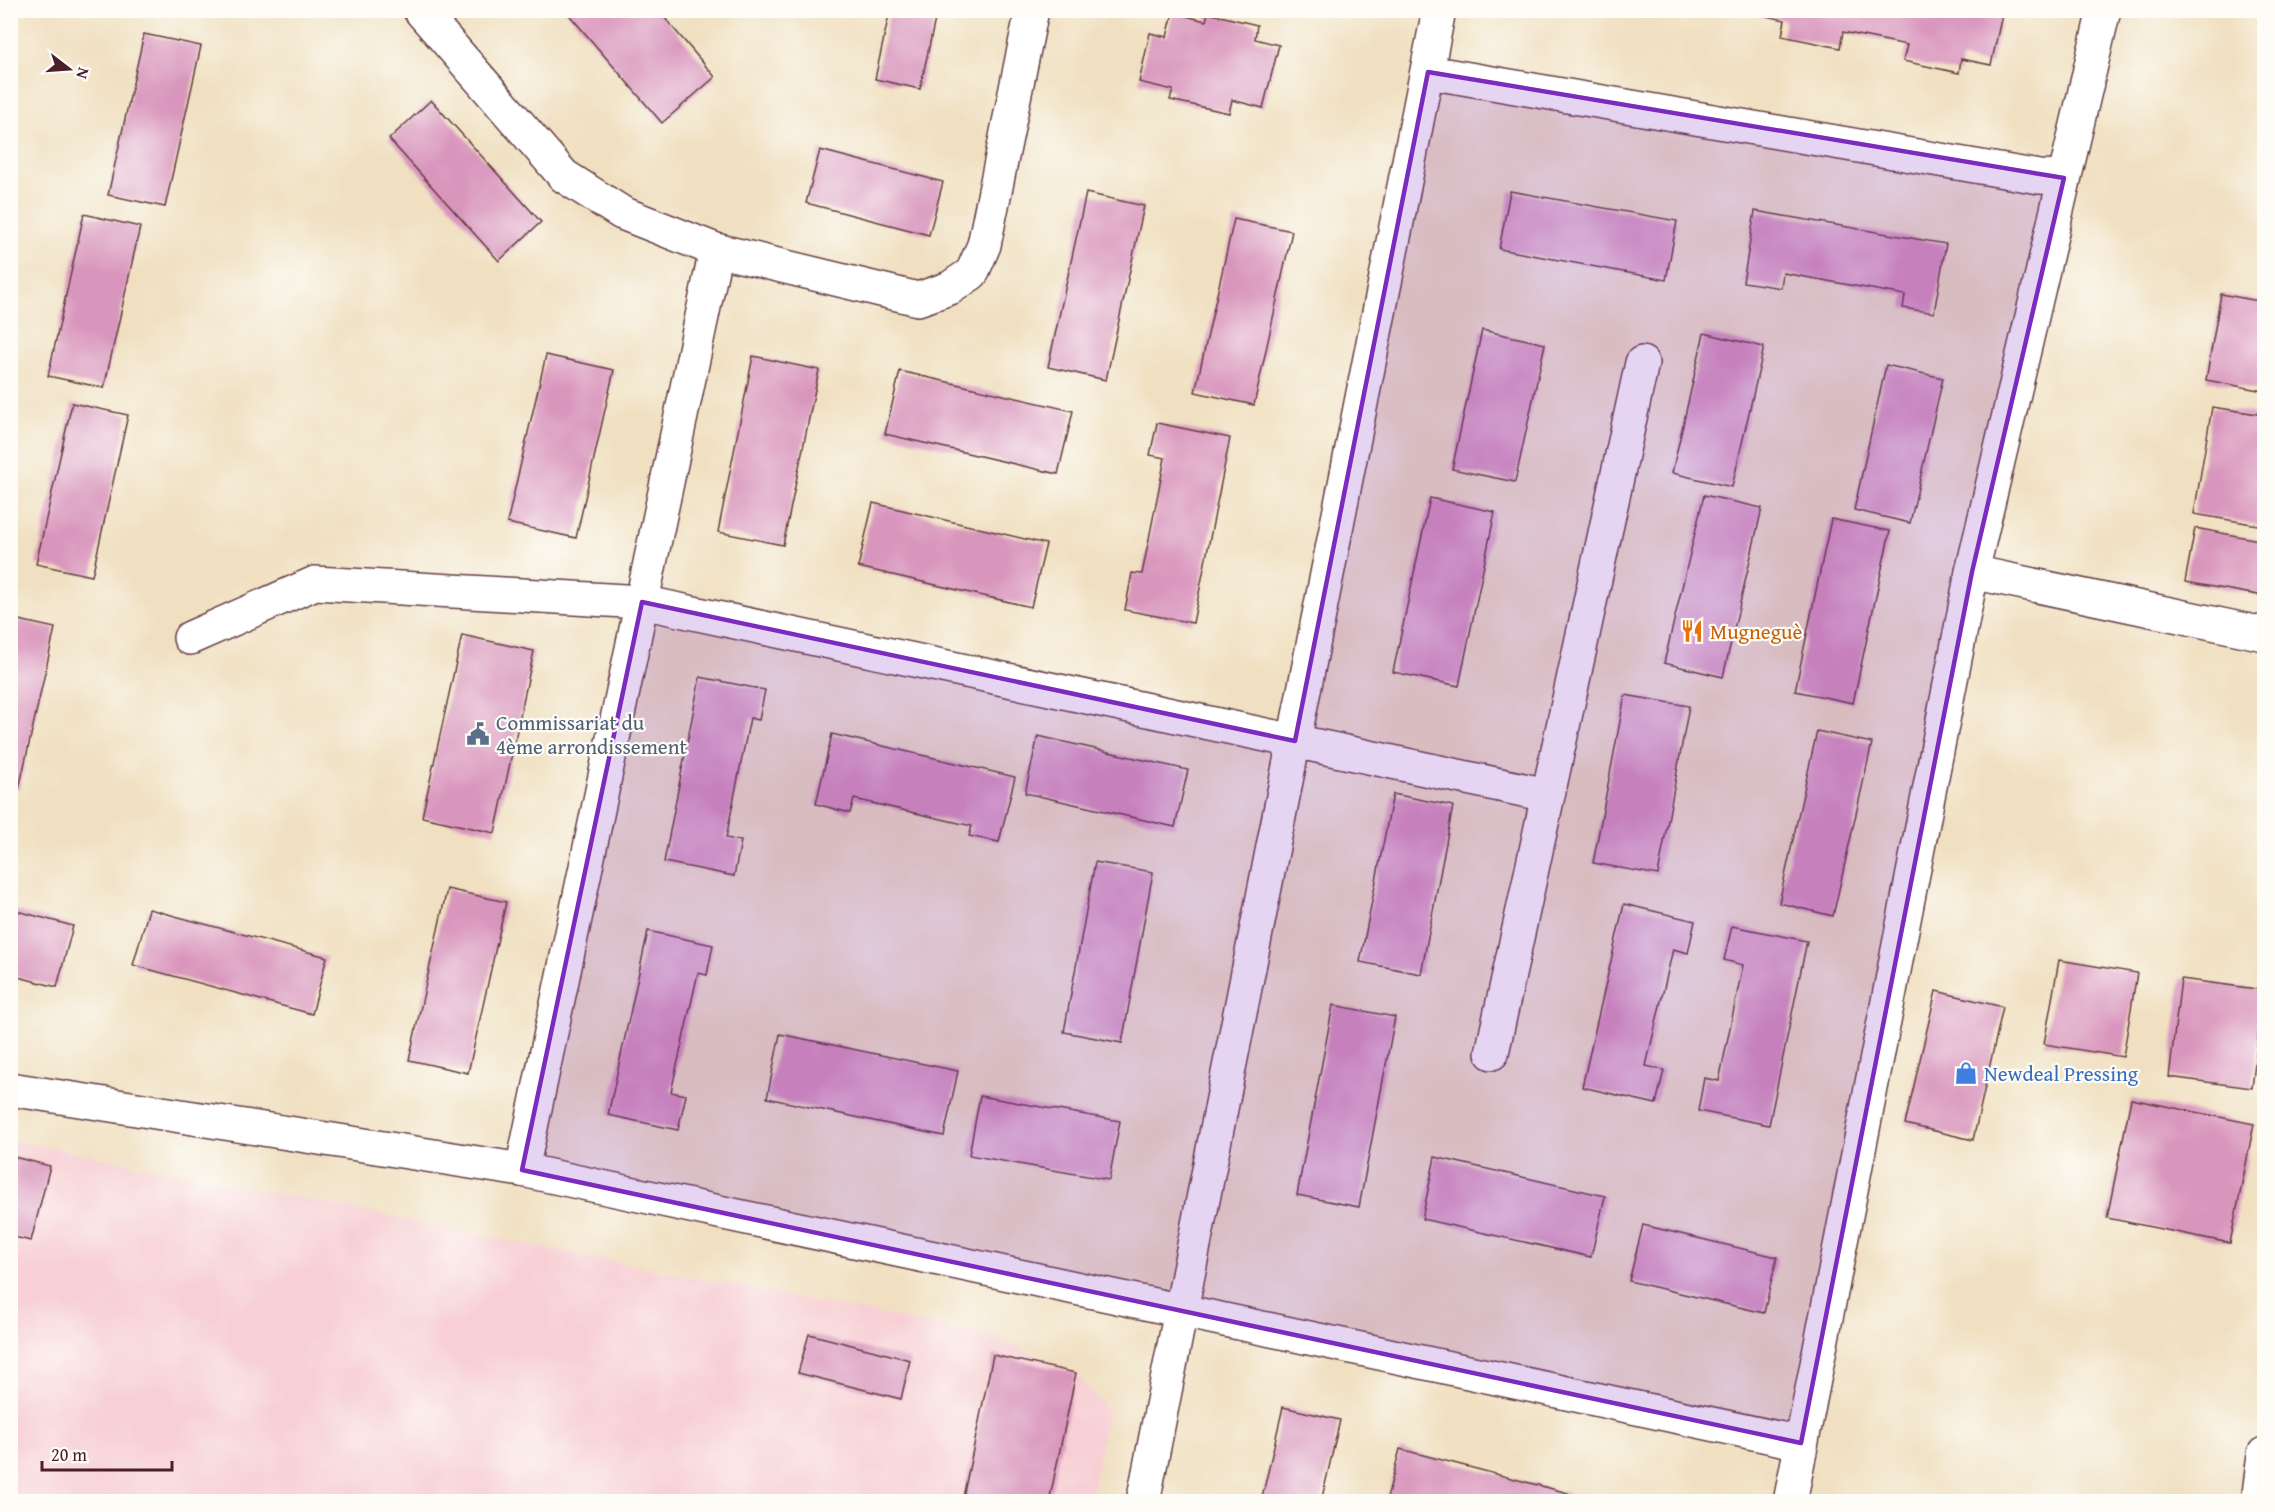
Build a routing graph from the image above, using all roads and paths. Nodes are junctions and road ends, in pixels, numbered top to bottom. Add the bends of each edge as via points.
1 (420, 10) edge
2 (1032, 10) edge
3 (1439, 10) edge
4 (2104, 10) edge
5 (1428, 72) junction
6 (2064, 178) junction
7 (716, 250) junction
8 (1642, 363) dead end
9 (1972, 572) junction
10 (642, 602) junction
11 (2265, 634) edge
12 (190, 638) dead end
13 (1295, 741) junction
14 (1548, 795) junction
15 (1492, 1053) dead end
16 (10, 1089) edge
17 (522, 1170) junction
18 (1181, 1311) junction
19 (1801, 1443) junction
20 (2265, 1454) edge
21 (1143, 1502) edge
22 (1790, 1502) edge
23 (2258, 1502) edge

1 - 7 street via 564,176 621,213
2 - 7 street via 984,245 972,273 950,288 918,299
3 - 5 street
4 - 6 street
5 - 6 street via 2027,175
5 - 13 street
6 - 9 street
7 - 10 street
8 - 14 street
9 - 11 street
9 - 19 street
10 - 12 street via 315,583
10 - 13 street
10 - 17 street
13 - 14 street
13 - 18 street
14 - 15 street
16 - 17 street
17 - 18 street
18 - 19 street
18 - 21 street
19 - 22 street
20 - 23 street

